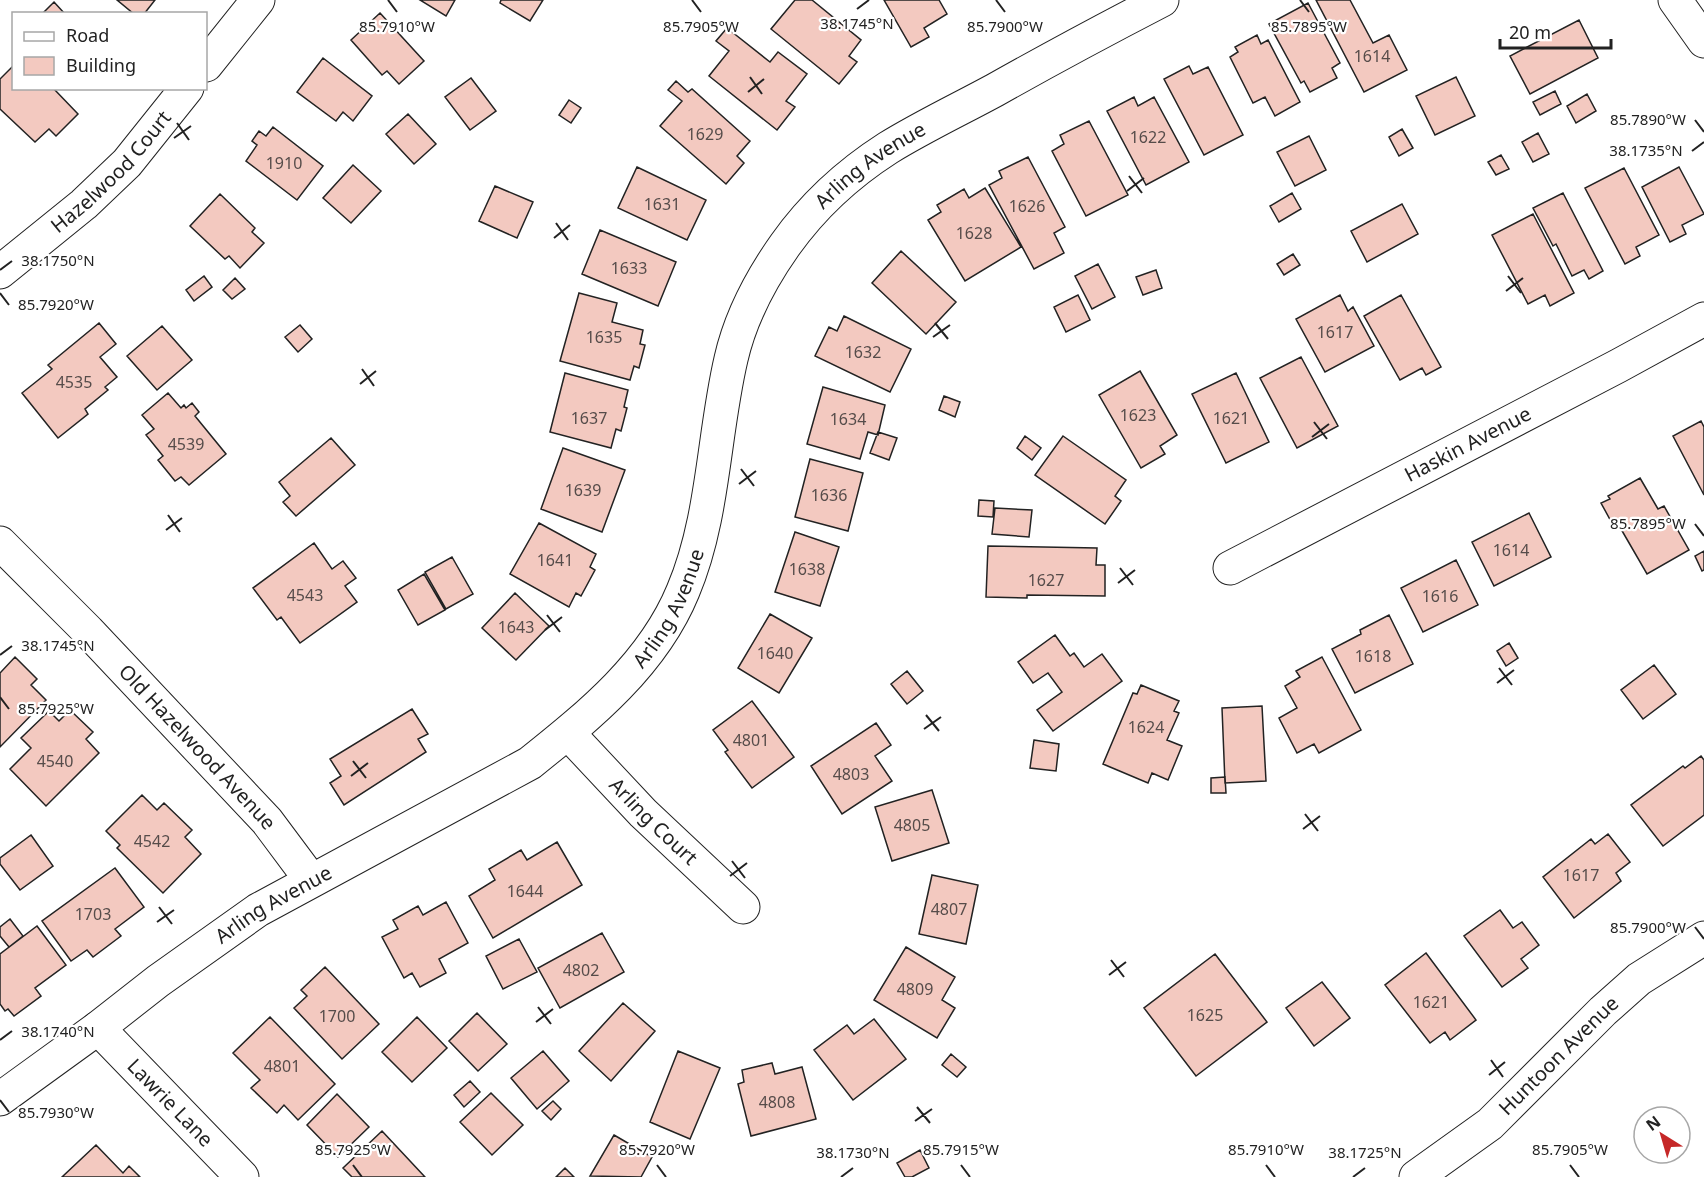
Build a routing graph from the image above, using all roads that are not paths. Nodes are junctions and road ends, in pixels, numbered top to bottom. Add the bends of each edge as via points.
1 (258, 0) edge
2 (1162, 0) edge
3 (1675, 0) edge
4 (1704, 41) edge
5 (207, 64) edge
6 (185, 90) edge
7 (0, 272) edge
8 (1704, 319) edge
9 (0, 543) edge
10 (1230, 568) dead end
11 (568, 733) junction
12 (311, 880) junction
13 (743, 907) dead end
14 (1704, 938) edge
15 (98, 1028) junction
16 (0, 1099) edge
17 (242, 1177) edge
18 (1416, 1177) edge

1 - 5 street
2 - 11 street, Arling Avenue via 889,148 853,173 813,211 763,281 744,318 731,357 706,513 683,592 647,654
3 - 4 street
6 - 7 street, Hazelwood Court via 127,163 84,204
8 - 10 street, Haskin Avenue
9 - 12 street, Old Hazelwood Avenue via 267,822
11 - 12 street, Arling Avenue via 530,762
11 - 13 street, Arling Court via 643,813
12 - 15 street, Arling Avenue via 258,910
14 - 18 street, Huntoon Avenue via 1639,979 1490,1124
15 - 16 street, Arling Avenue
15 - 17 street, Lawrie Lane

